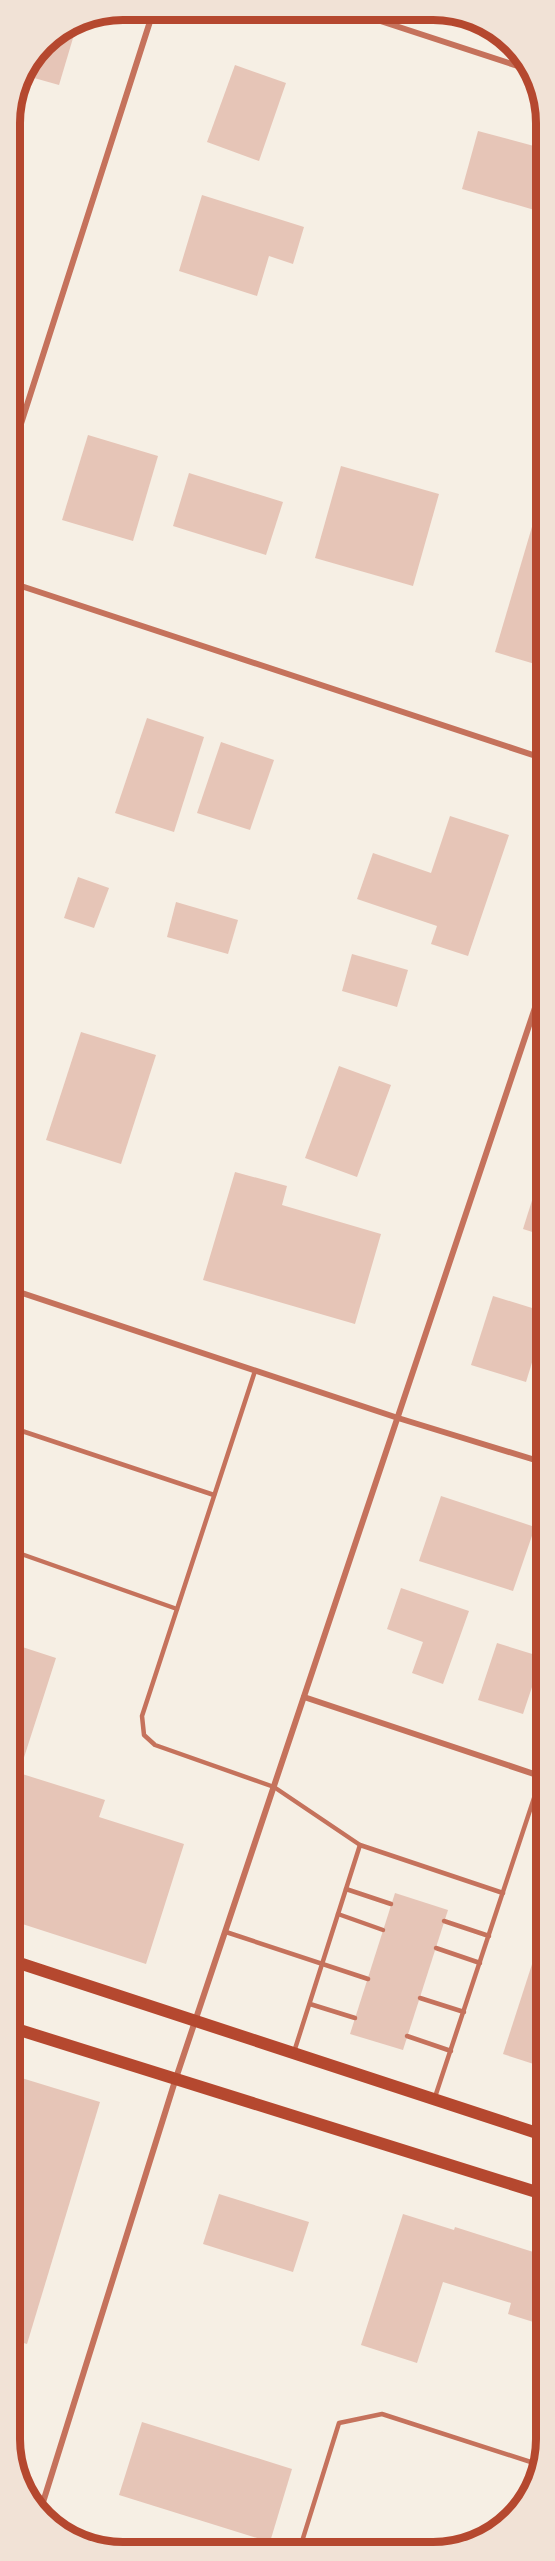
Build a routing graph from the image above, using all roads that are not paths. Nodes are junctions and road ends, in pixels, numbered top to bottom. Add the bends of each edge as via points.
1 (150, 20) edge
2 (377, 20) edge
3 (518, 66) edge
4 (20, 427) edge
5 (20, 586) edge
6 (536, 756) edge
7 (536, 1006) edge
8 (20, 1292) edge
9 (255, 1371) junction
10 (398, 1418) junction
11 (20, 1430) edge
12 (535, 1460) edge
13 (214, 1495) junction
14 (20, 1554) edge
15 (177, 1609) junction
16 (304, 1697) junction
17 (535, 1774) edge
18 (274, 1787) junction
19 (535, 1799) edge
20 (360, 1845) junction
21 (346, 1889) junction
22 (503, 1893) junction
23 (391, 1904) dead end
24 (338, 1914) junction
25 (444, 1921) dead end
26 (383, 1929) dead end
27 (226, 1932) junction
28 (489, 1936) junction
29 (436, 1948) dead end
30 (20, 1963) edge
31 (480, 1963) junction
32 (322, 1965) junction
33 (368, 1980) dead end
34 (420, 1998) dead end
35 (310, 2004) junction
36 (464, 2012) junction
37 (355, 2018) dead end
38 (195, 2022) junction
39 (20, 2030) edge
40 (407, 2036) dead end
41 (451, 2050) junction
42 (293, 2054) junction
43 (175, 2080) junction
44 (434, 2100) junction
45 (535, 2133) edge
46 (535, 2192) edge
47 (533, 2463) edge
48 (43, 2503) edge
49 (302, 2542) edge

1 - 4 street
2 - 3 street
5 - 6 street
7 - 10 street
8 - 9 street
9 - 10 street
9 - 13 lane
10 - 12 street
10 - 16 street
11 - 13 lane
13 - 15 lane
14 - 15 lane
15 - 18 lane via 142,1716 144,1735 156,1745
16 - 17 street
16 - 18 street
18 - 20 lane
18 - 27 street
19 - 22 lane
20 - 21 lane
20 - 22 lane
21 - 23 lane
21 - 24 lane
22 - 28 lane
24 - 26 lane
24 - 32 lane
25 - 28 lane
27 - 32 lane
27 - 38 street
28 - 31 lane
29 - 31 lane
30 - 38 main road
31 - 36 lane
32 - 33 lane
32 - 35 lane
34 - 36 lane
35 - 37 lane
35 - 42 lane
36 - 41 lane
38 - 42 main road
38 - 43 street
39 - 43 main road
40 - 41 lane
41 - 44 lane
42 - 44 main road
43 - 46 main road
43 - 48 street
44 - 45 main road
47 - 49 lane via 382,2414 339,2423

